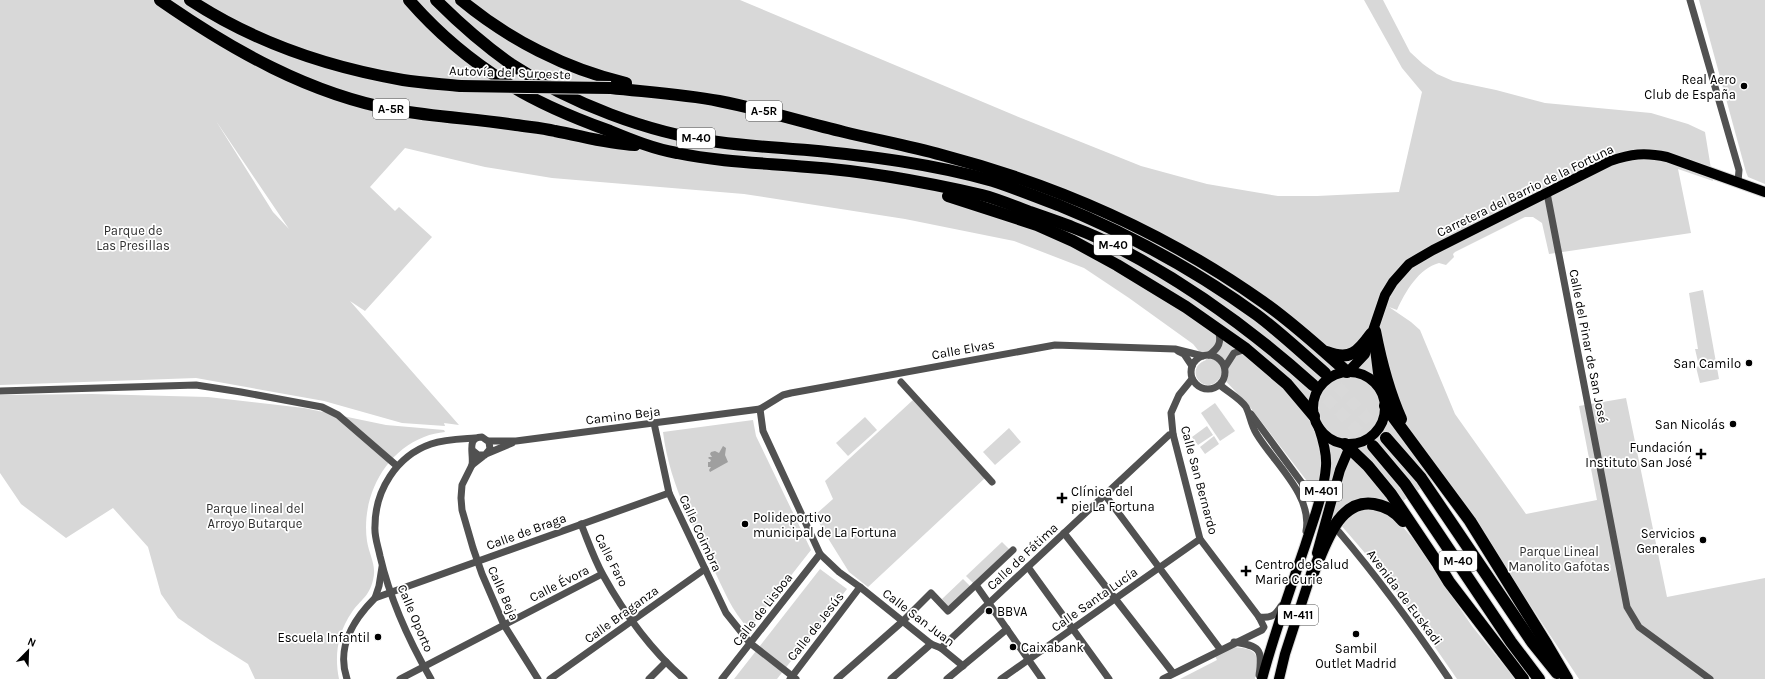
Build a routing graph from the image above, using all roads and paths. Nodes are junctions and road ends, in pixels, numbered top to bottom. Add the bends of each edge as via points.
1 (160, 0) edge
2 (190, 0) edge
3 (409, 0) edge
4 (436, 0) edge
5 (461, 0) edge
6 (1690, 0) edge
7 (686, 95) junction
8 (842, 132) junction
9 (646, 145) junction
10 (881, 175) junction
11 (991, 181) junction
12 (1738, 182) junction
13 (1765, 192) edge
14 (1547, 193) junction
15 (1217, 328) junction
16 (1373, 332) junction
17 (1175, 348) junction
18 (1246, 349) junction
19 (1323, 351) junction
20 (1206, 356) junction
21 (1192, 366) junction
22 (1224, 367) junction
23 (1347, 372) junction
24 (1325, 373) tunnel mouth
25 (1192, 379) junction
26 (901, 382) dead end
27 (1220, 385) junction
28 (1312, 385) tunnel mouth
29 (0, 391) edge
30 (1381, 391) junction
31 (1245, 406) junction
32 (1385, 406) junction
33 (760, 409) junction
34 (1314, 416) junction
35 (654, 423) junction
36 (1319, 428) junction
37 (1173, 434) junction
38 (475, 438) junction
39 (1386, 438) tunnel mouth
40 (489, 441) junction
41 (516, 441) junction
42 (1411, 442) junction
43 (1349, 445) junction
44 (1372, 446) tunnel mouth
45 (472, 450) junction
46 (486, 454) junction
47 (472, 465) junction
48 (397, 466) junction
49 (992, 482) dead end
50 (669, 493) junction
51 (1105, 495) junction
52 (1313, 498) dead end
53 (581, 524) junction
54 (1339, 532) dead end
55 (1064, 533) junction
56 (1200, 539) junction
57 (1013, 550) dead end
58 (1302, 553) junction
59 (820, 554) junction
60 (477, 561) junction
61 (382, 564) junction
62 (1438, 564) junction
63 (1028, 567) junction
64 (1160, 568) junction
65 (705, 569) junction
66 (602, 574) junction
67 (1312, 575) junction
68 (976, 585) junction
69 (860, 587) junction
70 (1292, 587) junction
71 (390, 591) junction
72 (375, 598) junction
73 (1115, 598) junction
74 (989, 603) junction
75 (903, 620) junction
76 (1261, 620) junction
77 (632, 621) junction
78 (504, 625) junction
79 (1073, 628) junction
80 (1007, 629) junction
81 (1234, 642) junction
82 (750, 643) junction
83 (931, 644) junction
84 (940, 648) junction
85 (1220, 649) junction
86 (1285, 654) junction
87 (1029, 659) junction
88 (666, 662) junction
89 (424, 666) junction
90 (963, 666) junction
91 (1174, 673) junction
92 (792, 678) edge
93 (347, 679) edge
94 (400, 679) edge
95 (431, 679) edge
96 (538, 679) edge
97 (550, 679) edge
98 (649, 679) edge
99 (684, 679) edge
100 (722, 679) edge
101 (837, 679) edge
102 (891, 679) edge
103 (947, 679) edge
104 (1001, 679) edge
105 (1042, 679) edge
106 (1109, 679) edge
107 (1163, 679) edge
108 (1259, 679) edge
109 (1262, 679) edge
110 (1279, 679) edge
111 (1284, 679) edge
112 (1449, 679) edge
113 (1523, 679) edge
114 (1539, 679) edge
115 (1562, 679) edge
116 (1566, 679) edge
117 (1710, 679) edge

1 - 9 highway, A-5R via 196,25 264,65 337,96 396,110 553,130 613,144
2 - 7 highway, Autovía del Suroeste / A-5R, bridge via 241,30 275,46 348,69 404,80 461,86 611,88
3 - 9 highway, M-40 via 460,49 505,83 565,114
4 - 11 highway, M-40 via 465,29 511,64 575,99 648,126 682,136 717,142 884,158
5 - 7 highway via 533,47 568,64 604,78
6 - 12 street via 1739,170
7 - 8 highway, Autovía del Suroeste / A-5R via 768,111
8 - 11 highway, A-5R via 959,166
8 - 19 highway via 942,155 1028,181 1070,197 1180,249 1224,275 1265,303
9 - 10 highway, M-40 via 676,153 746,163
10 - 15 highway via 901,185 960,199 1037,225 1073,241 1117,265
10 - 28 highway, M-40 via 985,196 1114,245 1202,298 1247,329
11 - 24 highway, M-40 via 1106,225 1192,271 1258,316
12 - 13 main road, Carretera del Barrio de la Fortuna
12 - 14 main road, Carretera del Barrio de la Fortuna via 1667,157 1635,154 1610,161
14 - 16 main road, Carretera del Barrio de la Fortuna via 1410,264 1392,282
14 - 117 street, Calle del Pinar de San José via 1627,607 1639,627
15 - 18 highway
15 - 20 street via 1220,342 1217,348
16 - 19 highway via 1361,348 1350,355 1340,356
16 - 23 main road, Carretera del Barrio de la Fortuna via 1365,354
16 - 30 main road, Carretera del Barrio de la Fortuna
16 - 42 highway via 1388,388
17 - 20 street, Calle Elvas
17 - 21 street via 1184,354
17 - 33 street, Calle Elvas via 1055,345 791,393
18 - 22 street via 1234,353
18 - 34 highway via 1287,384
19 - 23 highway
20 - 21 street
20 - 22 street via 1218,358
21 - 25 street
22 - 27 street via 1225,377
23 - 30 main road via 1366,376
23 - 34 main road via 1330,378 1321,386 1314,400
25 - 27 street via 1204,389 1210,390
25 - 37 street, Calle San Bernardo via 1179,395 1172,413
26 - 49 street
27 - 31 street
29 - 48 street via 196,385 322,407 338,416
30 - 32 main road
31 - 52 street
31 - 58 street via 1255,432 1304,503 1308,521
32 - 42 highway
32 - 43 main road via 1384,419 1377,431 1367,440
33 - 35 street, Camino Beja
33 - 59 street via 763,431
34 - 36 main road
35 - 41 street, Camino Beja
35 - 50 street, Calle Coimbra
36 - 43 main road via 1332,440
36 - 58 main road, M-401 via 1324,442 1326,466
37 - 51 street, Calle de Fátima
37 - 56 street, Calle San Bernardo
38 - 40 street via 484,437
38 - 45 street via 471,443
38 - 48 street, Calle Oporto via 430,444 415,451
39 - 115 highway, M-40 via 1421,478 1532,642
40 - 41 street, Camino Beja
40 - 46 street via 490,448
41 - 46 street
42 - 116 highway via 1470,521 1548,645
43 - 62 highway via 1391,494
43 - 67 main road
44 - 114 highway, M-40 via 1405,484 1511,642
45 - 46 street via 478,455
45 - 47 street
46 - 47 street
47 - 60 street, Calle Beja via 462,485 461,498
48 - 61 street, Calle Oporto via 380,495 375,517 375,536
50 - 53 street, Calle de Braga
50 - 65 street, Calle Coimbra
51 - 55 street, Calle de Fátima
51 - 64 street
53 - 60 street, Calle de Braga
53 - 66 street, Calle Faro
54 - 112 street, Avenida de Euskadi via 1378,577
55 - 63 street, Calle de Fátima
55 - 73 street
56 - 64 street, Calle Santa Lucía
56 - 76 street, Calle San Bernardo
57 - 68 street
58 - 70 main road, M-401
59 - 69 street, Calle San Juan
59 - 82 street, Calle de Lisboa
60 - 71 street, Calle de Braga
60 - 78 street, Calle Beja
61 - 71 street, Calle Oporto
61 - 72 street, Calle Oporto
62 - 67 highway via 1402,519 1394,512 1371,504 1353,507 1339,518
62 - 113 highway via 1448,582
63 - 74 street, Calle de Fátima
63 - 79 street
64 - 73 street, Calle Santa Lucía
64 - 85 street
65 - 77 street, Calle Braganza
65 - 82 street, Calle Coimbra via 726,613
66 - 77 street, Calle Faro
66 - 78 street, Calle Évora
67 - 86 main road, M-411
68 - 74 street
68 - 75 street via 948,611 931,593
69 - 75 street, Calle San Juan
69 - 92 street, Calle de Jesús
70 - 76 street via 1276,614
70 - 109 main road, M-401
71 - 72 street, Calle de Braga
71 - 89 street, Calle Oporto
72 - 93 street via 353,622 348,636 344,653 344,671
73 - 79 street, Calle Santa Lucía
73 - 91 street
74 - 80 street
74 - 84 street, Calle de Fátima
75 - 83 street, Calle San Juan
75 - 101 street
76 - 81 street via 1264,627 1262,630
77 - 88 street, Calle Faro
77 - 97 street, Calle Braganza
78 - 89 street, Calle Évora
78 - 96 street, Calle Beja
79 - 87 street, Calle Santa Lucía
79 - 106 street
80 - 87 street
80 - 90 street
81 - 85 street
81 - 108 street via 1249,645 1260,653 1262,659
82 - 92 street, Calle Coimbra
82 - 100 street, Calle de Lisboa
83 - 84 street, Calle San Juan
83 - 102 street
84 - 90 street, Calle San Juan
85 - 91 street
86 - 110 main road, M-411
86 - 111 street
87 - 104 street, Calle Santa Lucía
87 - 105 street
88 - 98 street
88 - 99 street, Calle Faro
89 - 94 street, Calle Évora
89 - 95 street, Calle Oporto
90 - 103 street
91 - 107 street

